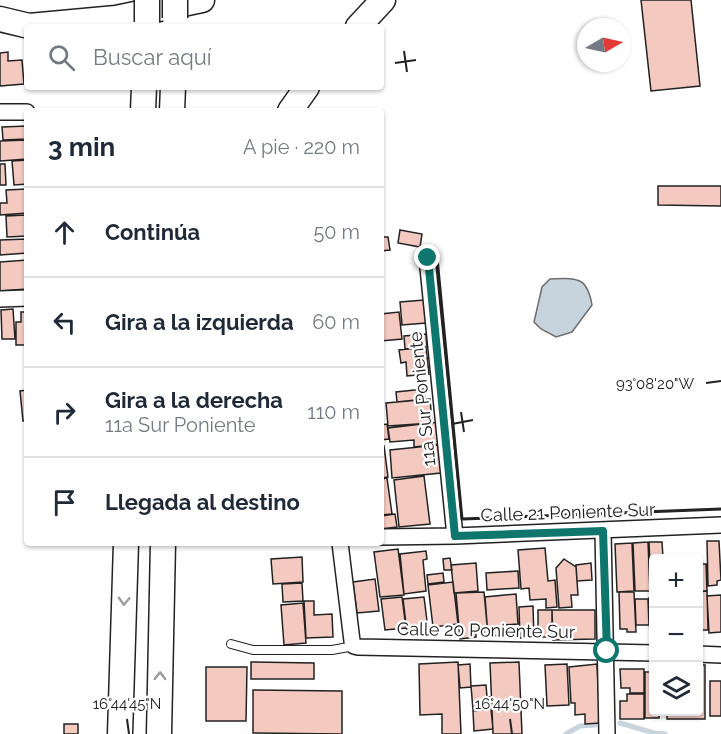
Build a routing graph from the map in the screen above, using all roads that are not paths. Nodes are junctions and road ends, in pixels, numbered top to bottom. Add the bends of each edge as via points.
1 (202, 0) edge
2 (383, 0) edge
3 (0, 19) edge
4 (58, 24) edge
5 (361, 24) edge
6 (24, 26) edge
7 (144, 90) edge
8 (173, 90) edge
9 (305, 90) edge
10 (143, 108) edge
11 (172, 108) edge
12 (292, 108) edge
13 (24, 111) edge
14 (0, 112) edge
15 (428, 258) dead end
16 (24, 298) edge
17 (0, 299) edge
18 (721, 525) edge
19 (603, 531) junction
20 (455, 536) junction
21 (384, 537) edge
22 (126, 546) edge
23 (163, 546) edge
24 (340, 546) edge
25 (231, 644) dead end
26 (354, 646) junction
27 (607, 651) junction
28 (649, 653) edge
29 (703, 654) edge
30 (721, 655) edge
31 (120, 734) edge
32 (159, 734) edge
33 (607, 734) edge

1 - 4 main road via 116,18
2 - 5 main road
3 - 6 main road
7 - 10 main road
8 - 11 main road
9 - 12 main road
13 - 14 street
15 - 20 street, 11a Sur Poniente
16 - 17 street
18 - 19 street, Calle 21 Poniente Sur
19 - 20 street, Calle 21 Poniente Sur
19 - 27 street
20 - 21 street, Calle 21 Poniente Sur
22 -> 31 main road
32 -> 23 main road
24 - 26 street
25 - 26 lane via 253,650 332,650
26 - 27 street, Calle 20 Poniente Sur
27 - 28 street, Calle 20 Poniente Sur
27 - 33 street
29 - 30 street

